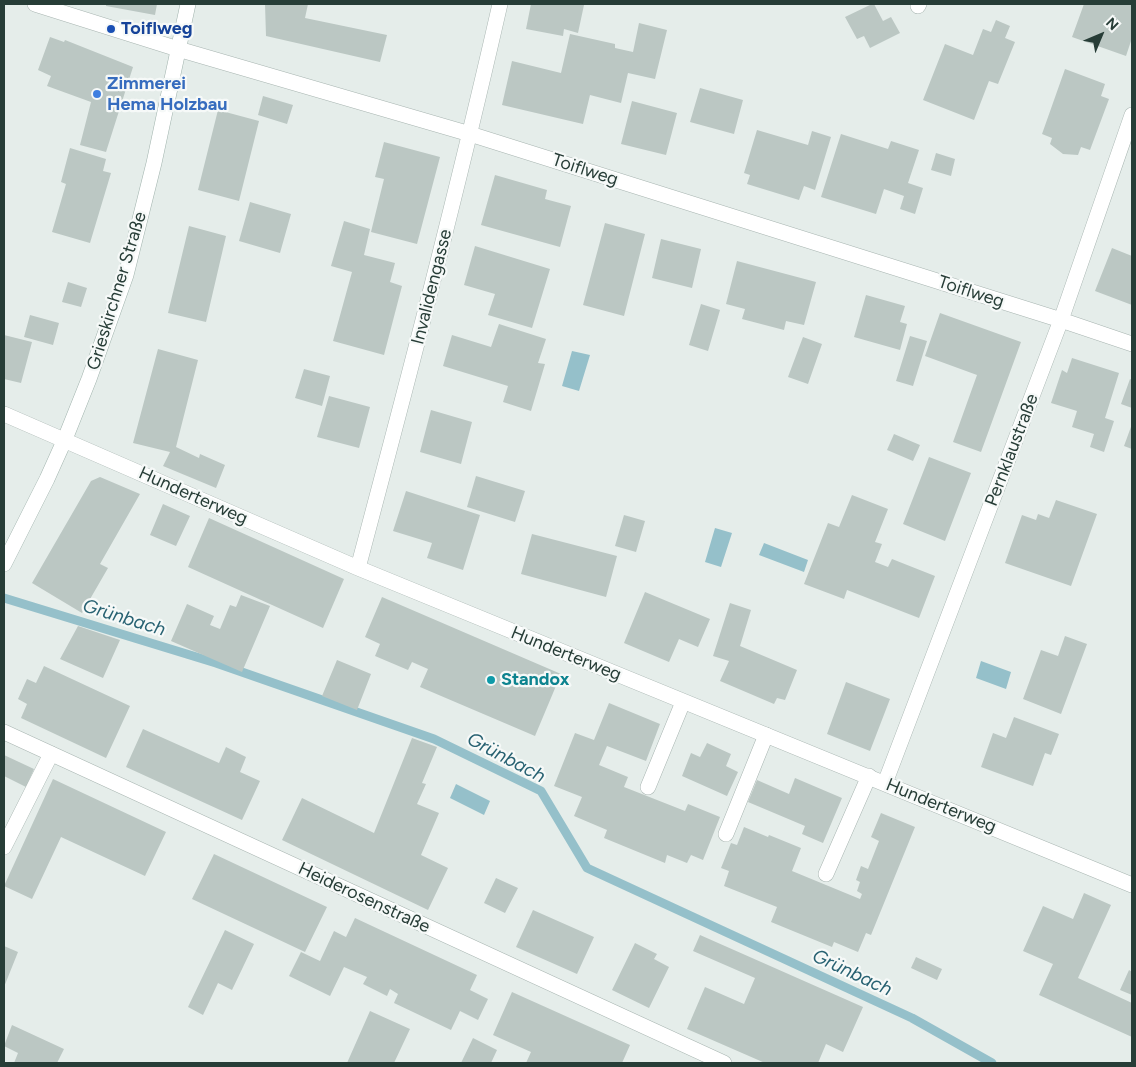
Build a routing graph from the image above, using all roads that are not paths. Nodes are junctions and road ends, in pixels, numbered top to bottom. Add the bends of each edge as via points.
1 (35, 4) edge
2 (188, 4) edge
3 (500, 4) edge
4 (178, 49) junction
5 (1132, 115) edge
6 (470, 134) junction
7 (1062, 320) junction
8 (1132, 344) edge
9 (4, 414) edge
10 (65, 440) junction
11 (4, 564) edge
12 (358, 568) junction
13 (683, 702) junction
14 (4, 732) edge
15 (766, 735) junction
16 (51, 754) junction
17 (869, 776) junction
18 (885, 783) junction
19 (648, 787) dead end
20 (726, 834) dead end
21 (4, 847) edge
22 (826, 874) dead end
23 (1132, 885) edge
24 (724, 1063) edge

1 - 4 street, Toiflweg
2 - 4 street, Grieskirchner Straße
3 - 6 street, Invalidengasse
4 - 6 street, Toiflweg
4 - 10 street, Grieskirchner Straße via 126,275
5 - 7 street, Pernklaustraße
6 - 7 street, Toiflweg
6 - 12 street, Invalidengasse
7 - 8 street, Toiflweg
7 - 18 street, Pernklaustraße
9 - 10 street, Hunderterweg
10 - 11 street, Grieskirchner Straße
10 - 12 street, Hunderterweg
12 - 13 street, Hunderterweg
13 - 15 street, Hunderterweg
13 - 19 street
14 - 16 street, Heiderosenstraße
15 - 17 street, Hunderterweg
15 - 20 street
16 - 21 street
16 - 24 street, Heiderosenstraße
17 - 18 street, Hunderterweg
17 - 22 street
18 - 23 street, Hunderterweg

